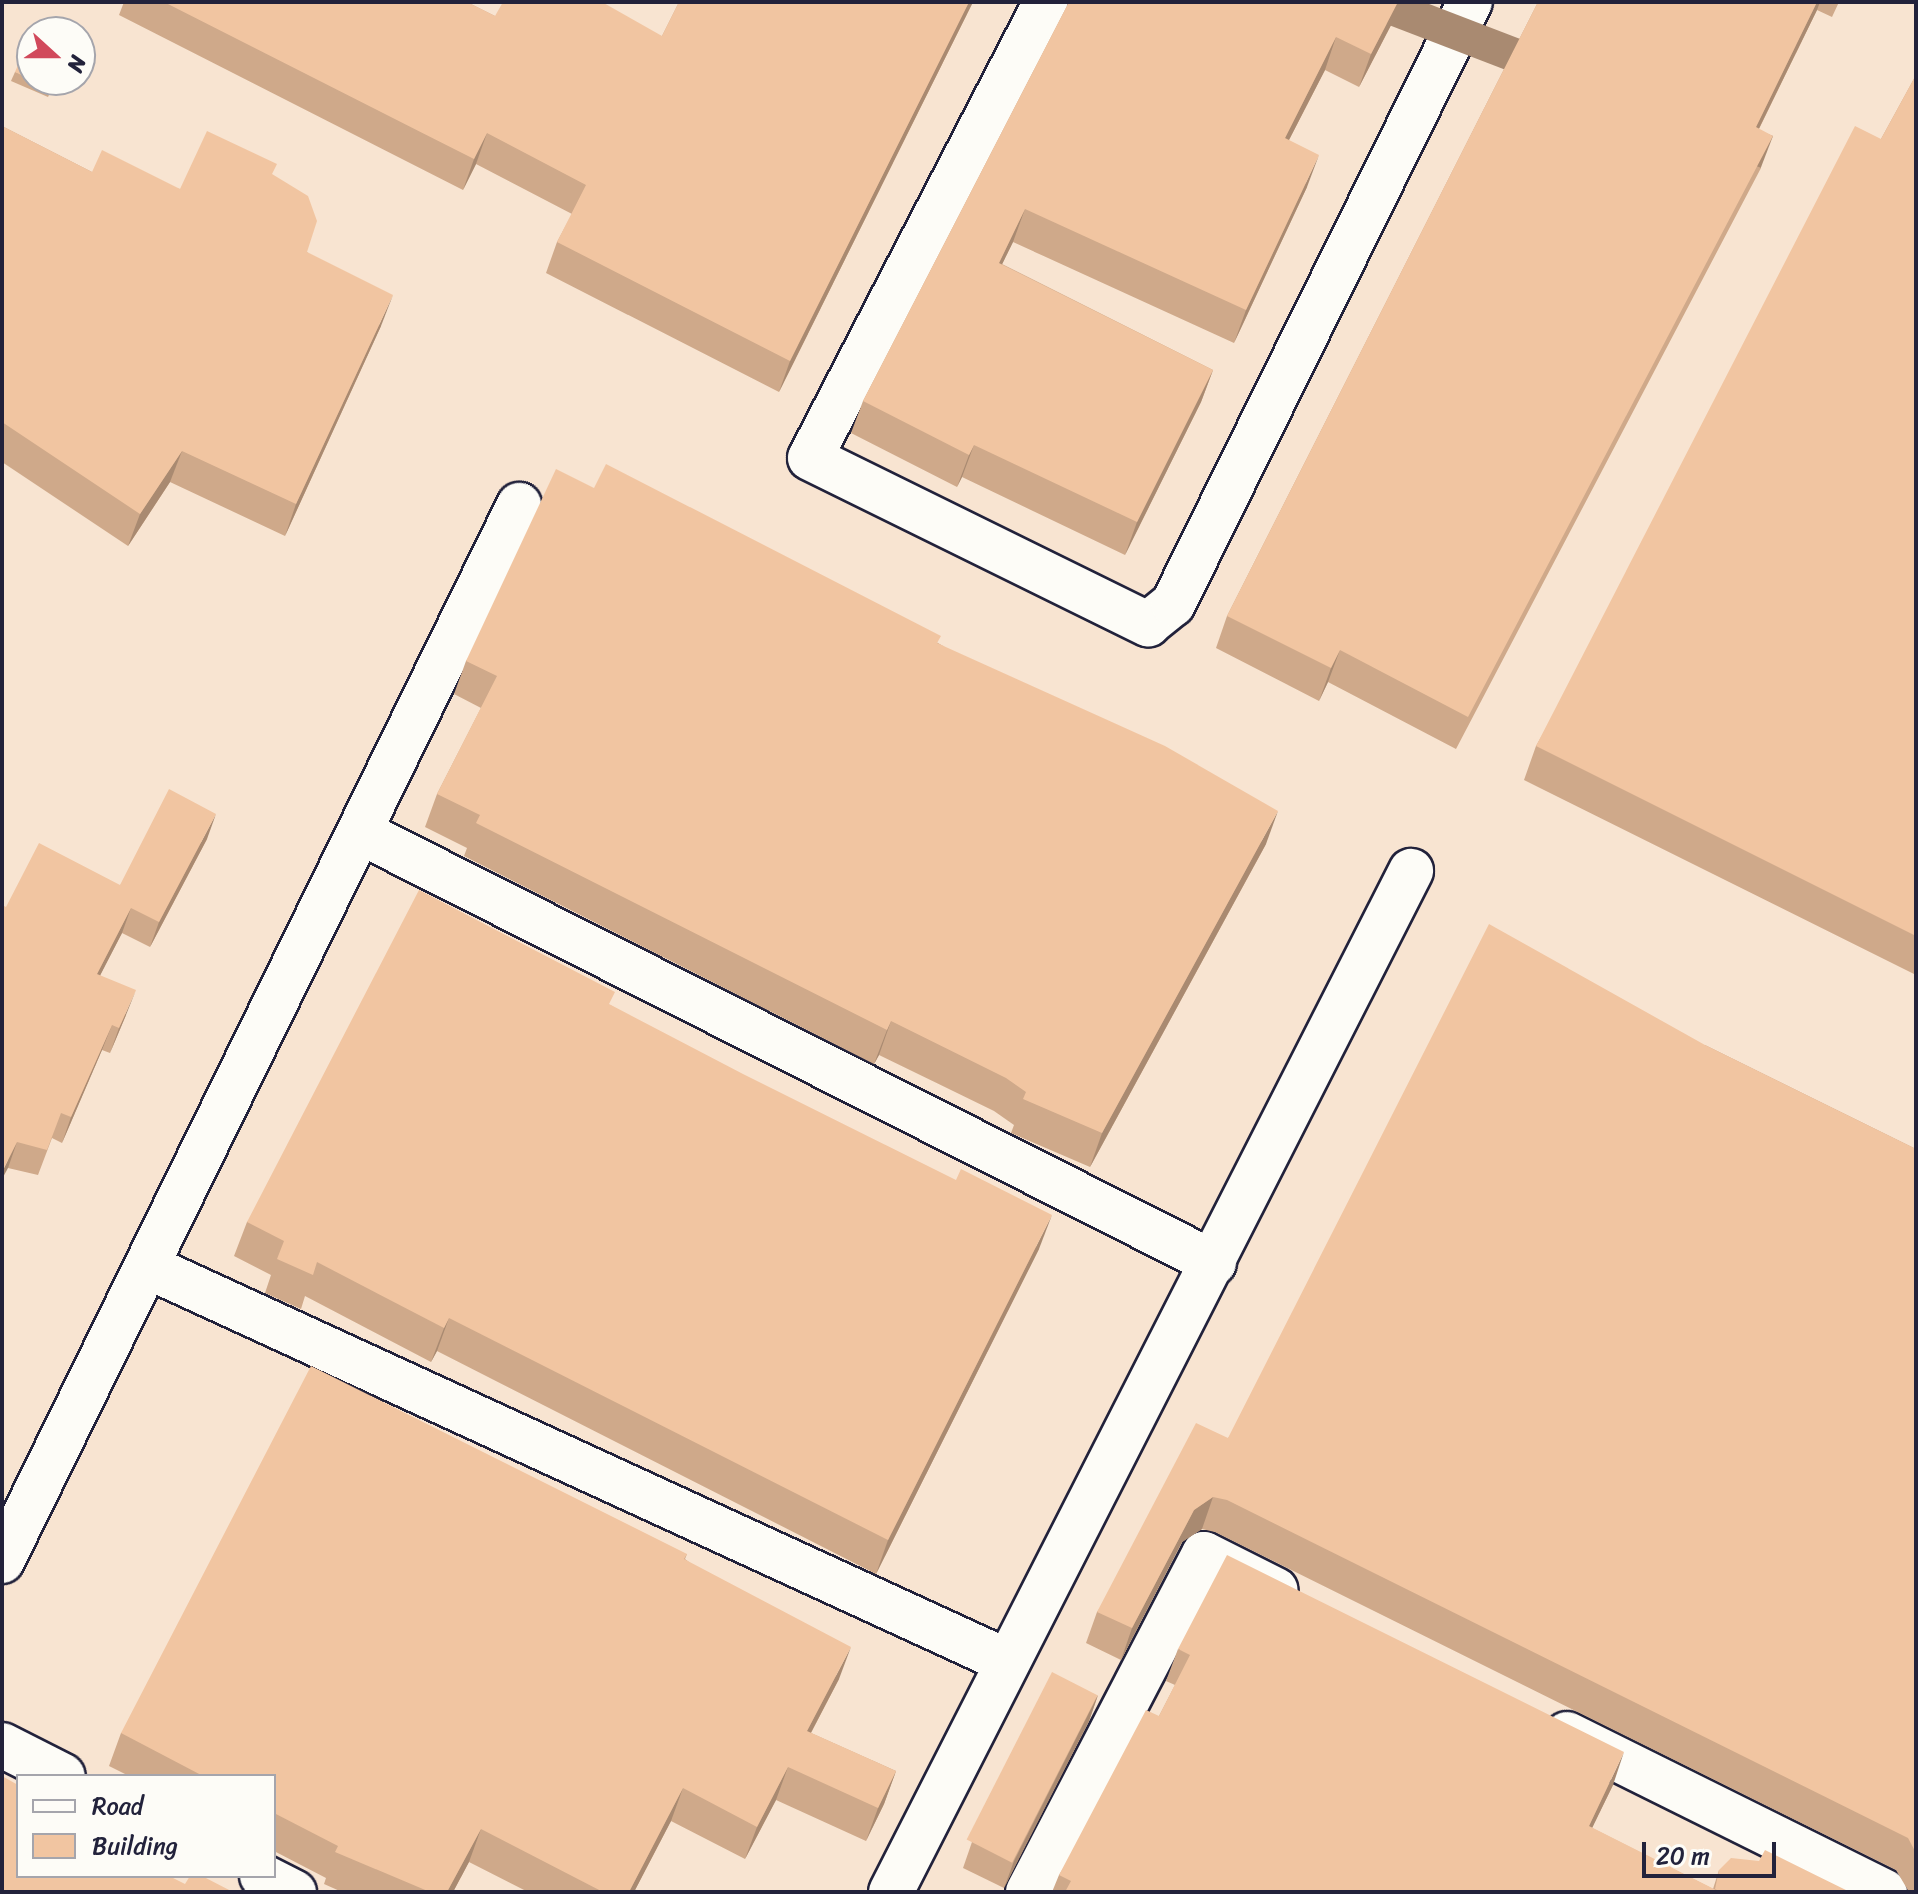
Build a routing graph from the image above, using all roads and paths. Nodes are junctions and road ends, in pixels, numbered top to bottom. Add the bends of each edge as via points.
1 (1046, 2) edge
2 (1470, 2) edge
3 (519, 505) dead end
4 (364, 834) junction
5 (1411, 871) dead end
6 (1214, 1263) junction
7 (151, 1268) junction
8 (2, 1561) edge
9 (1316, 1610) edge
10 (1004, 1660) junction
11 (1527, 1715) edge
12 (2, 1745) edge
13 (59, 1774) edge
14 (266, 1878) edge
15 (294, 1892) edge
16 (891, 1892) edge
17 (1028, 1892) edge
18 (1885, 1892) edge

1 - 2 lane via 810,458 1148,624 1173,604
3 - 4 lane
4 - 6 lane
4 - 7 lane
5 - 6 lane
6 - 10 lane
7 - 8 lane
7 - 10 lane
9 - 17 lane via 1204,1554
10 - 16 lane
11 - 18 lane
12 - 13 lane
14 - 15 lane

